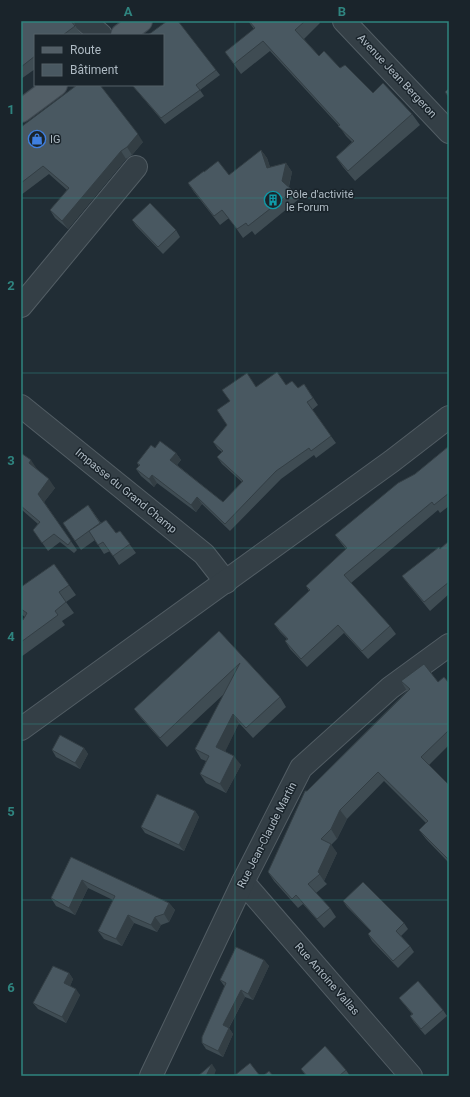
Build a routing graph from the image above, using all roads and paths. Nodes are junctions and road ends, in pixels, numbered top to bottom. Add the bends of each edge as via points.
1 (85, 21) edge
2 (141, 21) edge
3 (344, 21) edge
4 (99, 34) edge
5 (123, 34) edge
6 (55, 86) edge
7 (21, 111) edge
8 (449, 132) edge
9 (136, 167) dead end
10 (21, 306) edge
11 (21, 406) edge
12 (449, 416) edge
13 (226, 582) junction
14 (449, 645) edge
15 (21, 729) edge
16 (243, 882) junction
17 (151, 1076) edge
18 (411, 1076) edge

1 - 4 street
2 - 5 main road
3 - 8 street, Avenue Jean Bergeron
6 - 7 main road
9 - 10 street
11 - 13 street, Impasse du Grand Champ via 204,554
12 - 13 street via 392,461
13 - 15 street
14 - 16 street, Rue Jean-Claude Martin via 390,688 301,768
16 - 17 street, Rue Jean-Claude Martin
16 - 18 street, Rue Antoine Vallas

